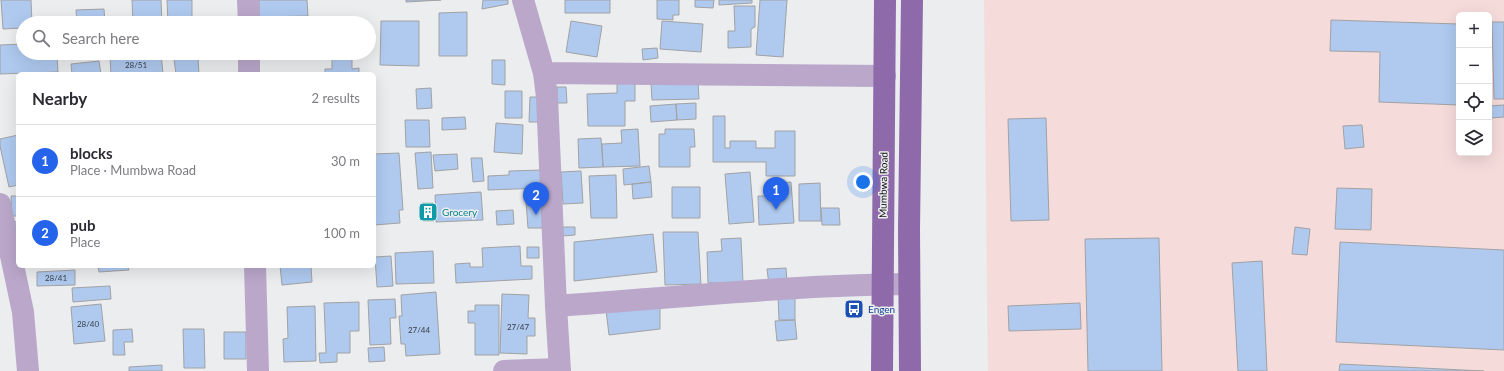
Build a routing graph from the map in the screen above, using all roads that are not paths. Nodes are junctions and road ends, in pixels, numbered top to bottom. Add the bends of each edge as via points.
1 (248, 0) edge
2 (523, 0) edge
3 (886, 0) edge
4 (912, 0) edge
5 (248, 16) edge
6 (249, 60) edge
7 (249, 72) edge
8 (544, 73) junction
9 (885, 76) junction
10 (0, 204) edge
11 (255, 268) edge
12 (909, 284) junction
13 (882, 285) junction
14 (556, 306) junction
15 (560, 370) edge
16 (28, 371) edge
17 (258, 371) edge
18 (504, 371) edge
19 (882, 371) edge
20 (910, 371) edge

1 - 5 street
2 - 8 street
3 - 9 main road, Mumbwa Road
4 - 12 main road
6 - 7 street
8 - 9 street
8 - 14 street via 552,181
9 - 13 main road, Mumbwa Road
10 - 16 street via 23,312
11 - 17 street
12 - 13 street
12 - 20 main road
13 - 14 street via 741,291
13 - 19 main road, Mumbwa Road
14 - 15 street
15 - 18 street

